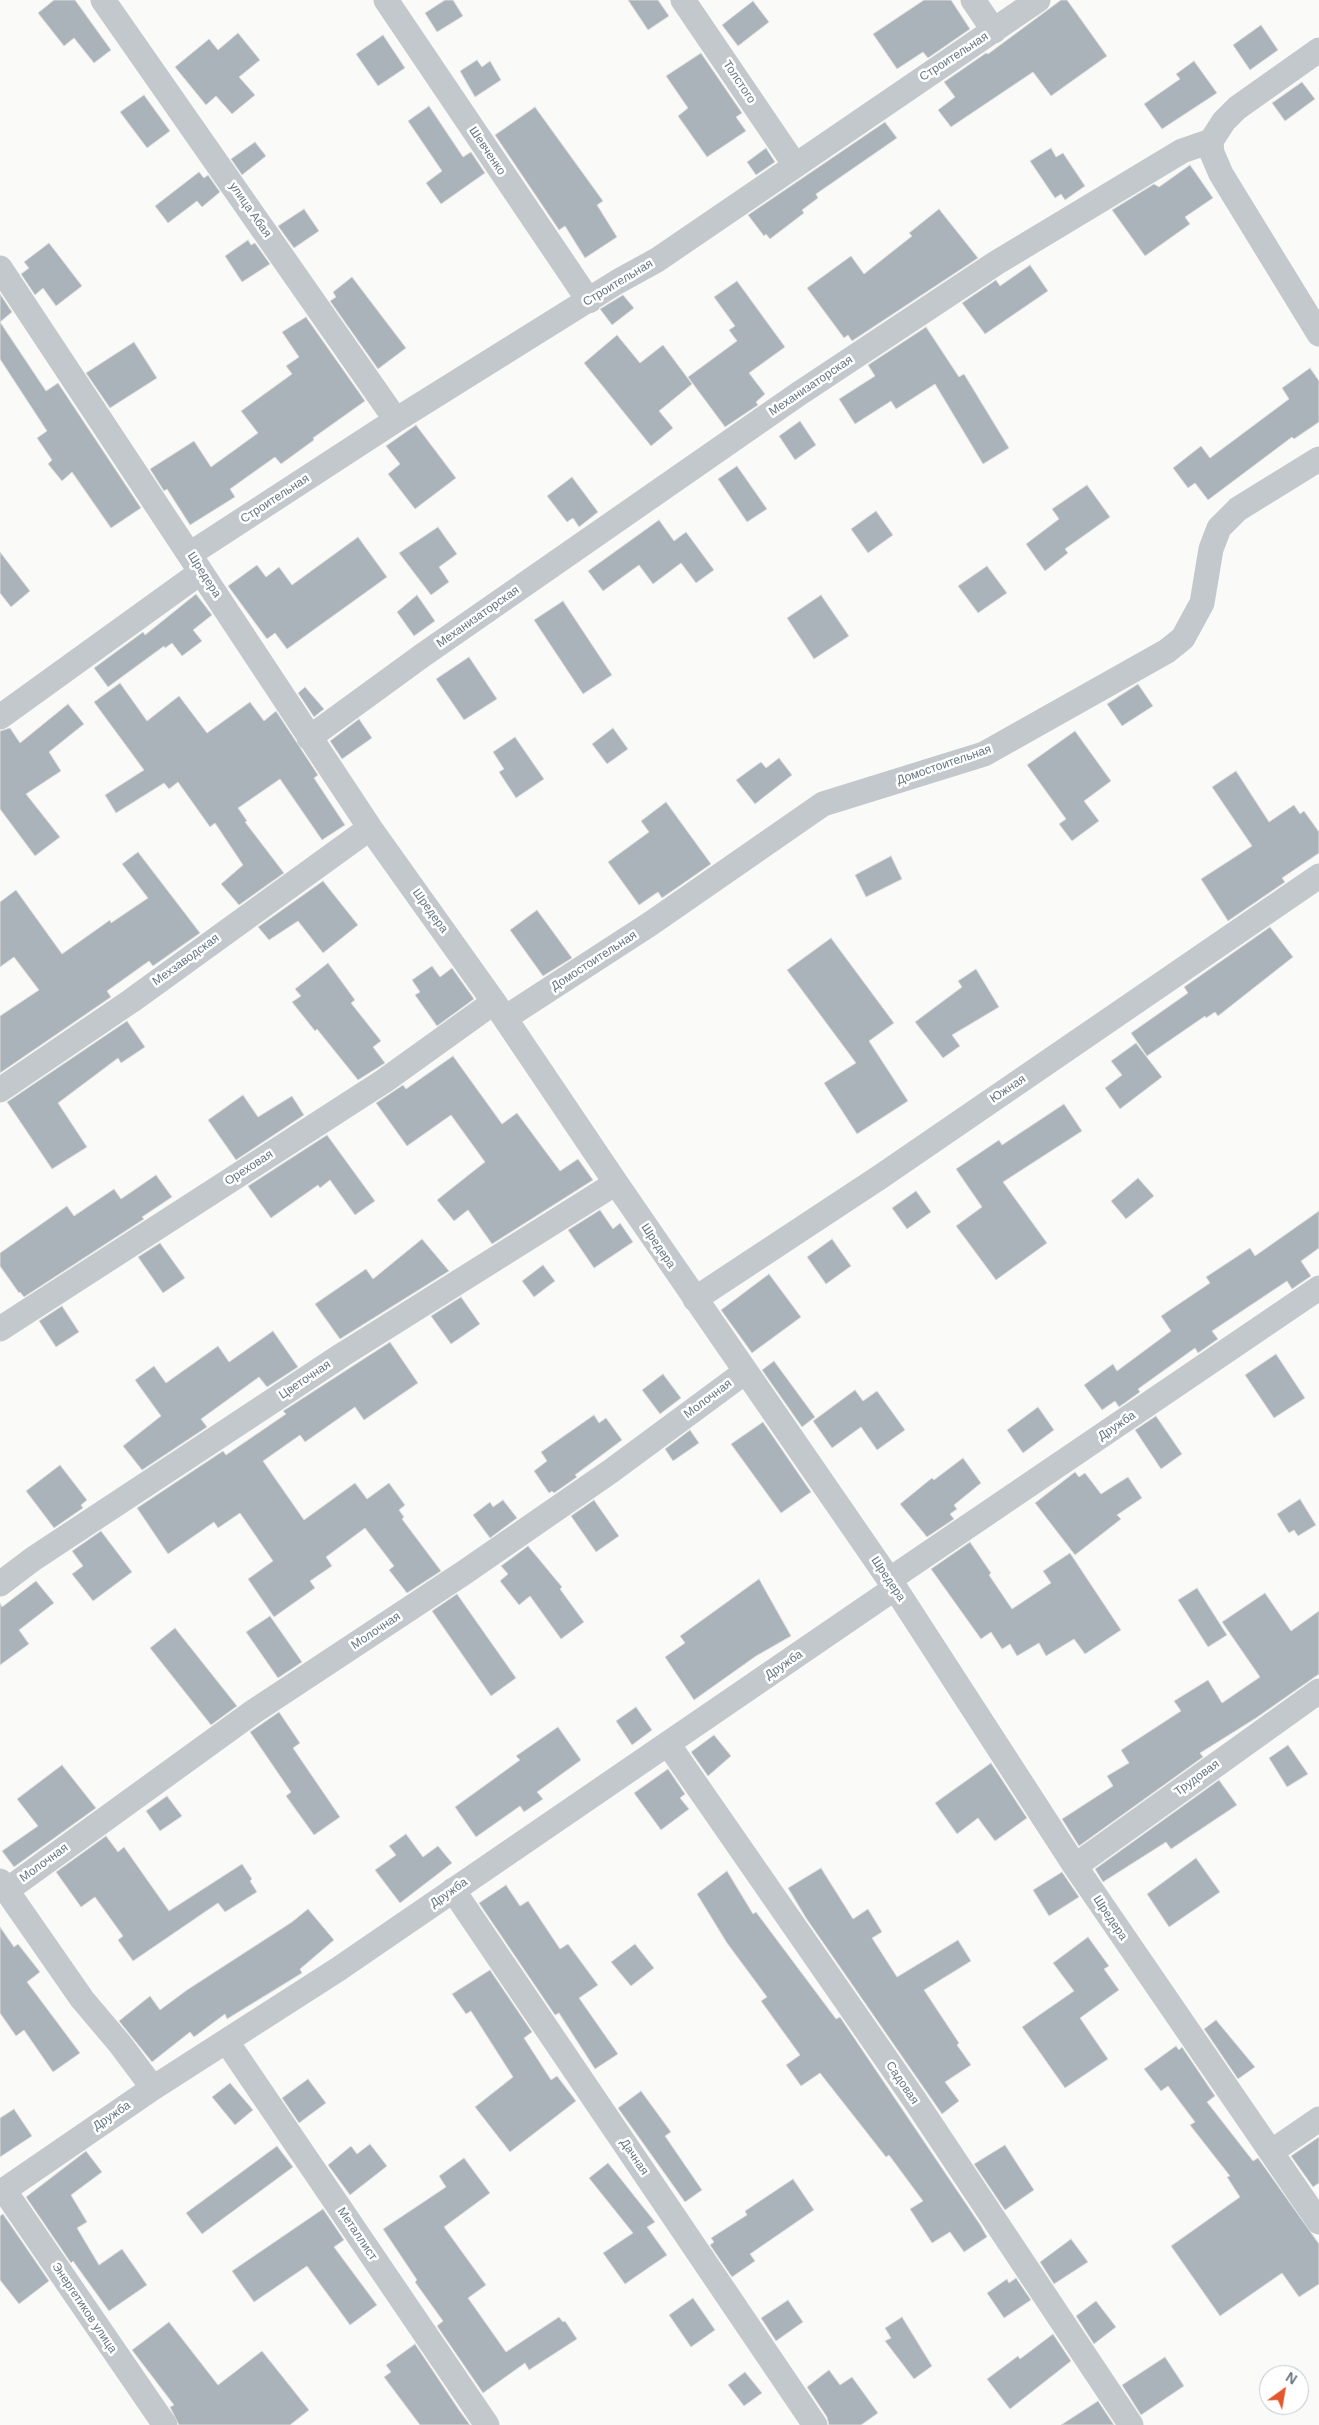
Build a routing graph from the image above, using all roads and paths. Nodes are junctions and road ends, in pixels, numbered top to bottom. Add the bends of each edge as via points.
1 (103, 0) edge
2 (386, 0) edge
3 (683, 0) edge
4 (973, 0) edge
5 (1038, 0) edge
6 (994, 31) junction
7 (1319, 50) edge
8 (1211, 142) junction
9 (795, 164) junction
10 (0, 268) edge
11 (589, 301) junction
12 (1319, 334) edge
13 (396, 420) junction
14 (1319, 460) edge
15 (196, 563) junction
16 (0, 717) edge
17 (309, 738) junction
18 (370, 828) junction
19 (1319, 876) edge
20 (500, 1010) junction
21 (0, 1090) edge
22 (616, 1183) junction
23 (1319, 1288) edge
24 (695, 1299) junction
25 (0, 1330) edge
26 (745, 1372) junction
27 (0, 1584) edge
28 (892, 1584) junction
29 (1319, 1691) edge
30 (668, 1744) junction
31 (1075, 1866) junction
32 (3, 1885) edge
33 (453, 1890) junction
34 (227, 2042) junction
35 (153, 2088) junction
36 (1319, 2119) edge
37 (1271, 2152) junction
38 (2, 2191) edge
39 (1319, 2222) edge
40 (164, 2425) edge
41 (487, 2425) edge
42 (815, 2425) edge
43 (1131, 2425) edge

1 - 13 street, улица Абая
2 - 11 street, Шевченко
3 - 9 street, Толстого
4 - 6 street
5 - 6 street, Строительная
6 - 9 street, Строительная
7 - 8 street via 1237,108
8 - 12 street via 1221,174
8 - 17 street, Механизаторская via 1182,151 996,263 797,395
9 - 11 street, Строительная via 657,260
10 - 15 street, Шредера
11 - 13 street, Строительная
13 - 15 street, Строительная
14 - 20 street, Домостоительная via 1238,509 1219,528 1211,549 1202,602 1183,638 1167,651 984,754 822,804 650,924
15 - 16 street, Строительная
15 - 17 street, Шредера
17 - 18 street, Шредера
18 - 20 street, Шредера
18 - 21 street, Мехзаводская
19 - 24 street, Южная via 896,1166
20 - 22 street, Шредера
20 - 25 street, Ореховая via 384,1081
22 - 24 street, Шредера
22 - 27 street, Цветочная via 342,1355
23 - 28 street, Дружба
24 - 26 street, Шредера
26 - 28 street, Шредера
26 - 32 street, Молочная via 465,1572 253,1712
28 - 30 street, Дружба
28 - 31 street, Шредера
29 - 31 street, Трудовая
30 - 33 street, Дружба
30 - 43 street, Садовая via 897,2075
31 - 37 street, Шредера
32 - 35 street via 82,2000
33 - 34 street, Дружба
33 - 42 street, Дачная
34 - 35 street, Дружба
34 - 41 street, Металлист
35 - 38 street, Дружба
36 - 37 street
37 - 39 street, Шредера
38 - 40 street, Энергетиков улица

